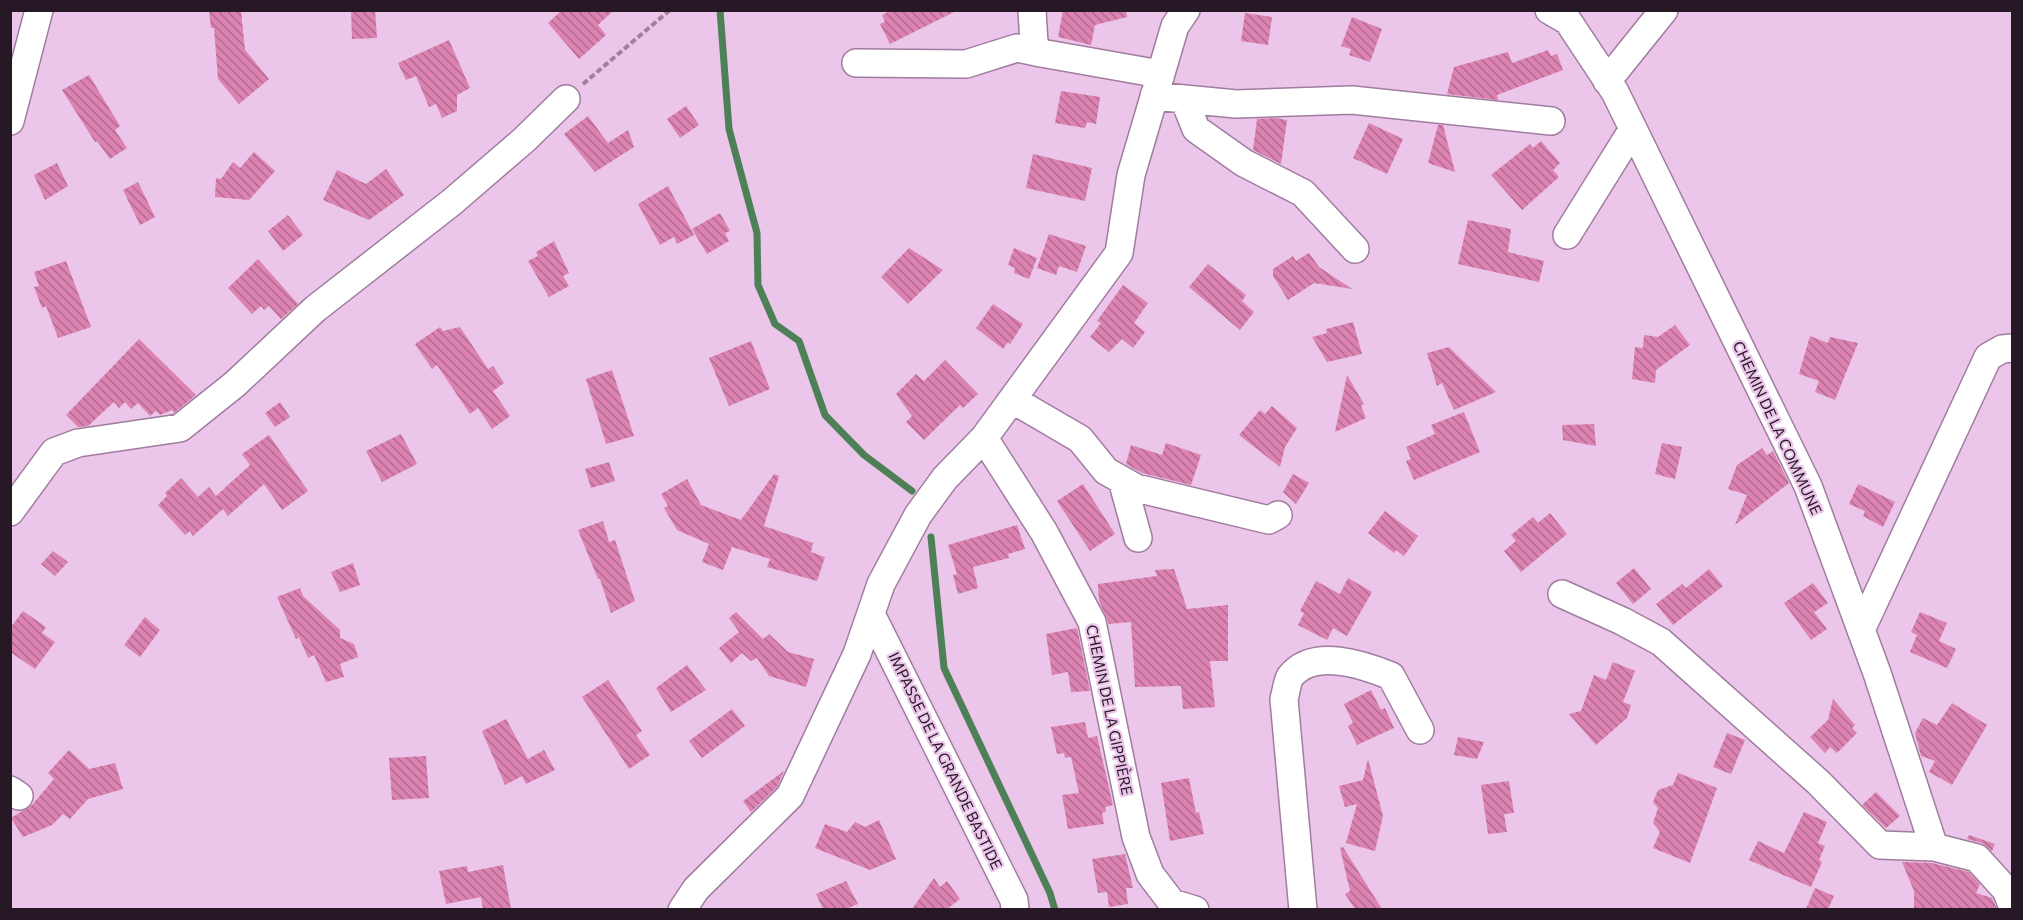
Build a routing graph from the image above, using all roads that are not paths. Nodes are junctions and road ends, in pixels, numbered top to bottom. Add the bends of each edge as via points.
1 (39, 10) edge
2 (1032, 10) edge
3 (1186, 10) edge
4 (1549, 10) edge
5 (1664, 10) edge
6 (1041, 52) junction
7 (856, 63) dead end
8 (1607, 81) junction
9 (1157, 85) junction
10 (566, 99) road end
11 (1184, 99) junction
12 (10, 121) edge
13 (1551, 121) dead end
14 (1633, 129) junction
15 (1567, 234) dead end
16 (1355, 249) dead end
17 (2013, 348) edge
18 (1013, 400) junction
19 (984, 438) junction
20 (1122, 480) junction
21 (10, 512) edge
22 (1278, 515) dead end
23 (1138, 538) dead end
24 (1562, 594) dead end
25 (871, 614) junction
26 (1861, 630) junction
27 (1420, 730) dead end
28 (1934, 847) junction
29 (2013, 905) edge
30 (682, 909) edge
31 (1015, 909) edge
32 (1195, 909) edge
33 (1303, 909) edge

1 - 12 street
2 - 6 street via 1034,44
3 - 9 street via 1175,26
4 - 8 street, CHEMIN DE LA COMMUNE via 1568,21
5 - 8 street
6 - 7 street via 1017,48 966,64
6 - 9 street
8 - 14 street, CHEMIN DE LA COMMUNE
9 - 11 street
9 - 18 street via 1131,174 1119,253
10 - 21 street via 452,202 315,309 236,384 180,428 78,443 54,452
11 - 13 street via 1236,104 1352,100
11 - 16 street via 1196,129 1244,163 1303,193
14 - 15 street
14 - 26 street, CHEMIN DE LA COMMUNE via 1808,486
17 - 26 street via 1988,357
18 - 19 street
18 - 20 street via 1080,440 1106,471
19 - 25 street via 945,478 918,515 881,584
19 - 32 street, CHEMIN DE LA GIPPIÈRE via 1044,531 1092,622 1136,837 1150,874 1172,903
20 - 22 street via 1136,488 1269,520
20 - 23 street
24 - 28 street via 1661,642 1818,782 1880,845
25 - 30 street via 857,654 790,796 696,889
25 - 31 street, IMPASSE DE LA GRANDE BASTIDE via 1014,900
26 - 28 street, CHEMIN DE LA COMMUNE
27 - 33 street via 1391,676 1356,662 1329,660 1305,666 1290,677 1284,699
28 - 29 street via 1977,858 2006,890

